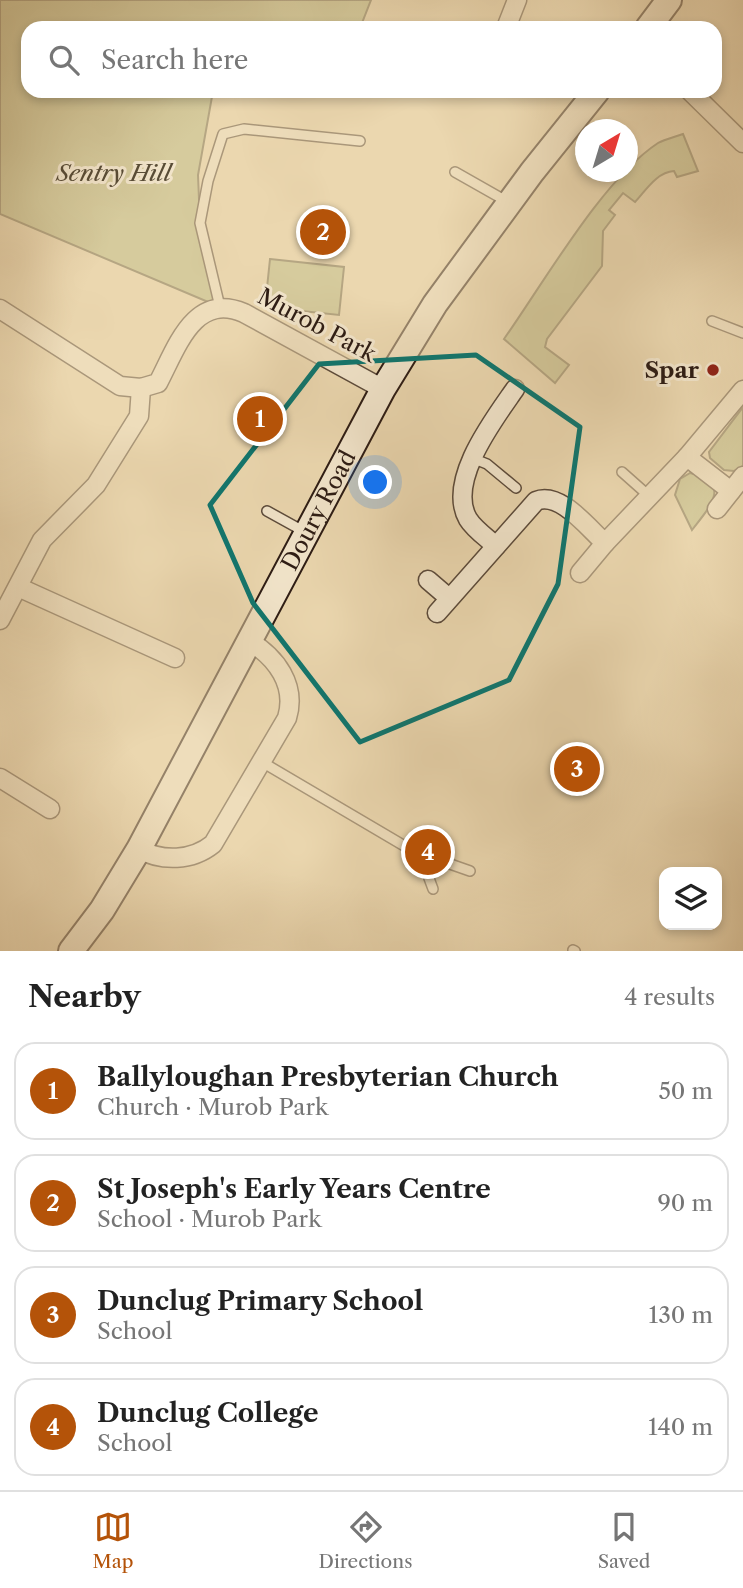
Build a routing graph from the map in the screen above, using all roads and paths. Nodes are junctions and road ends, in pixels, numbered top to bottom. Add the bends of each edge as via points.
1 (517, 0) edge
2 (669, 0) edge
3 (509, 21) edge
4 (653, 21) edge
5 (592, 98) edge
6 (697, 98) edge
7 (360, 141) dead end
8 (743, 143) edge
9 (455, 172) dead end
10 (509, 203) junction
11 (220, 307) junction
12 (0, 309) edge
13 (712, 321) dead end
14 (743, 333) edge
15 (141, 388) junction
16 (383, 389) junction
17 (515, 389) dead end
18 (743, 390) edge
19 (687, 457) junction
20 (472, 458) junction
21 (622, 472) dead end
22 (743, 475) edge
23 (516, 488) dead end
24 (731, 491) junction
25 (649, 496) junction
26 (717, 509) dead end
27 (267, 511) dead end
28 (306, 532) junction
29 (605, 542) junction
30 (496, 546) junction
31 (580, 573) dead end
32 (428, 580) dead end
33 (18, 587) junction
34 (449, 598) junction
35 (437, 613) dead end
36 (0, 620) edge
37 (249, 641) junction
38 (175, 658) dead end
39 (262, 762) junction
40 (0, 778) edge
41 (50, 808) dead end
42 (139, 849) junction
43 (413, 850) junction
44 (470, 871) dead end
45 (433, 889) dead end
46 (71, 951) edge

1 - 3 street
2 - 4 street
5 - 10 street, Doury Road
6 - 8 street
7 - 11 lane via 244,129 223,134 200,223
9 - 10 lane
10 - 16 street, Doury Road via 435,304
11 - 15 street, Murob Park via 202,314 188,329 158,383
11 - 16 street, Murob Park via 244,313
12 - 15 street via 120,386
13 - 14 lane
15 - 33 street via 139,416 96,485 42,540
16 - 28 street, Doury Road
17 - 20 street
18 - 19 street
19 - 24 street
19 - 25 street
20 - 23 lane
20 - 30 street via 464,510
21 - 25 lane
22 - 24 street
24 - 26 street
25 - 29 street
27 - 28 lane
28 - 37 street, Doury Road
29 - 30 street via 558,502 545,498 533,503
29 - 31 street
30 - 34 street
32 - 34 street
33 - 36 street
33 - 38 street
34 - 35 street
37 - 39 street via 274,659 289,695 287,718
37 - 42 street, Doury Road
39 - 42 street via 223,831 206,850 171,858
39 - 43 lane
40 - 41 street
42 - 46 street, Doury Road
43 - 44 lane
43 - 45 lane

